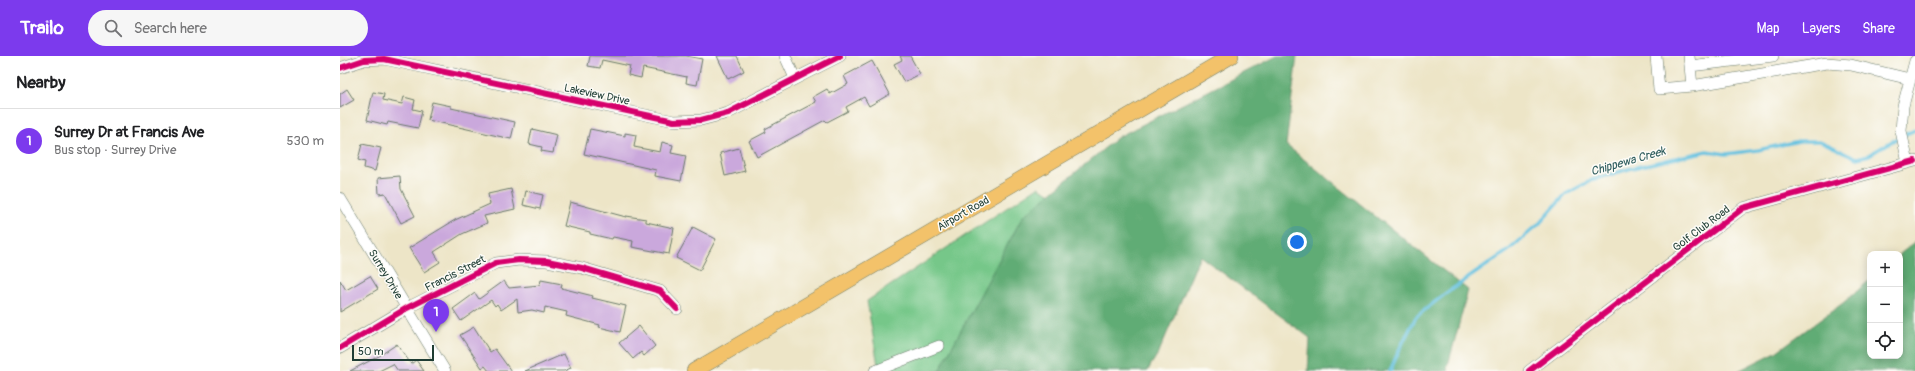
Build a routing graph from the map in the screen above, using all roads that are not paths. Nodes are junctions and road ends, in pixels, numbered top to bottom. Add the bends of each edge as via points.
1 (785, 56) edge
2 (840, 56) edge
3 (1231, 56) edge
4 (1656, 56) edge
5 (1773, 56) edge
6 (1827, 60) edge
7 (1689, 61) edge
8 (1915, 61) edge
9 (340, 68) edge
10 (795, 78) junction
11 (1910, 79) junction
12 (1692, 86) junction
13 (1912, 162) edge
14 (340, 198) edge
15 (407, 308) junction
16 (676, 309) dead end
17 (939, 346) dead end
18 (340, 348) edge
19 (445, 371) edge
20 (694, 371) edge
21 (875, 371) edge
22 (1529, 371) edge

1 - 10 street
2 - 10 street, Lakeview Drive
3 - 20 main road, Airport Road
4 - 12 street via 1659,88
5 - 7 street
6 - 11 street
6 - 12 street
7 - 12 street
8 - 11 street
9 - 10 street, Lakeview Drive via 364,60 404,62 674,121 702,120 728,113
11 - 13 street via 1903,106 1901,131 1905,150
13 - 22 street, Golf Club Road via 1743,208
14 - 15 street, Surrey Drive
15 - 16 street, Francis Street via 496,263 519,260 547,261 582,268 660,291
15 - 18 street, Francis Street
15 - 19 street, Surrey Drive
17 - 21 street

